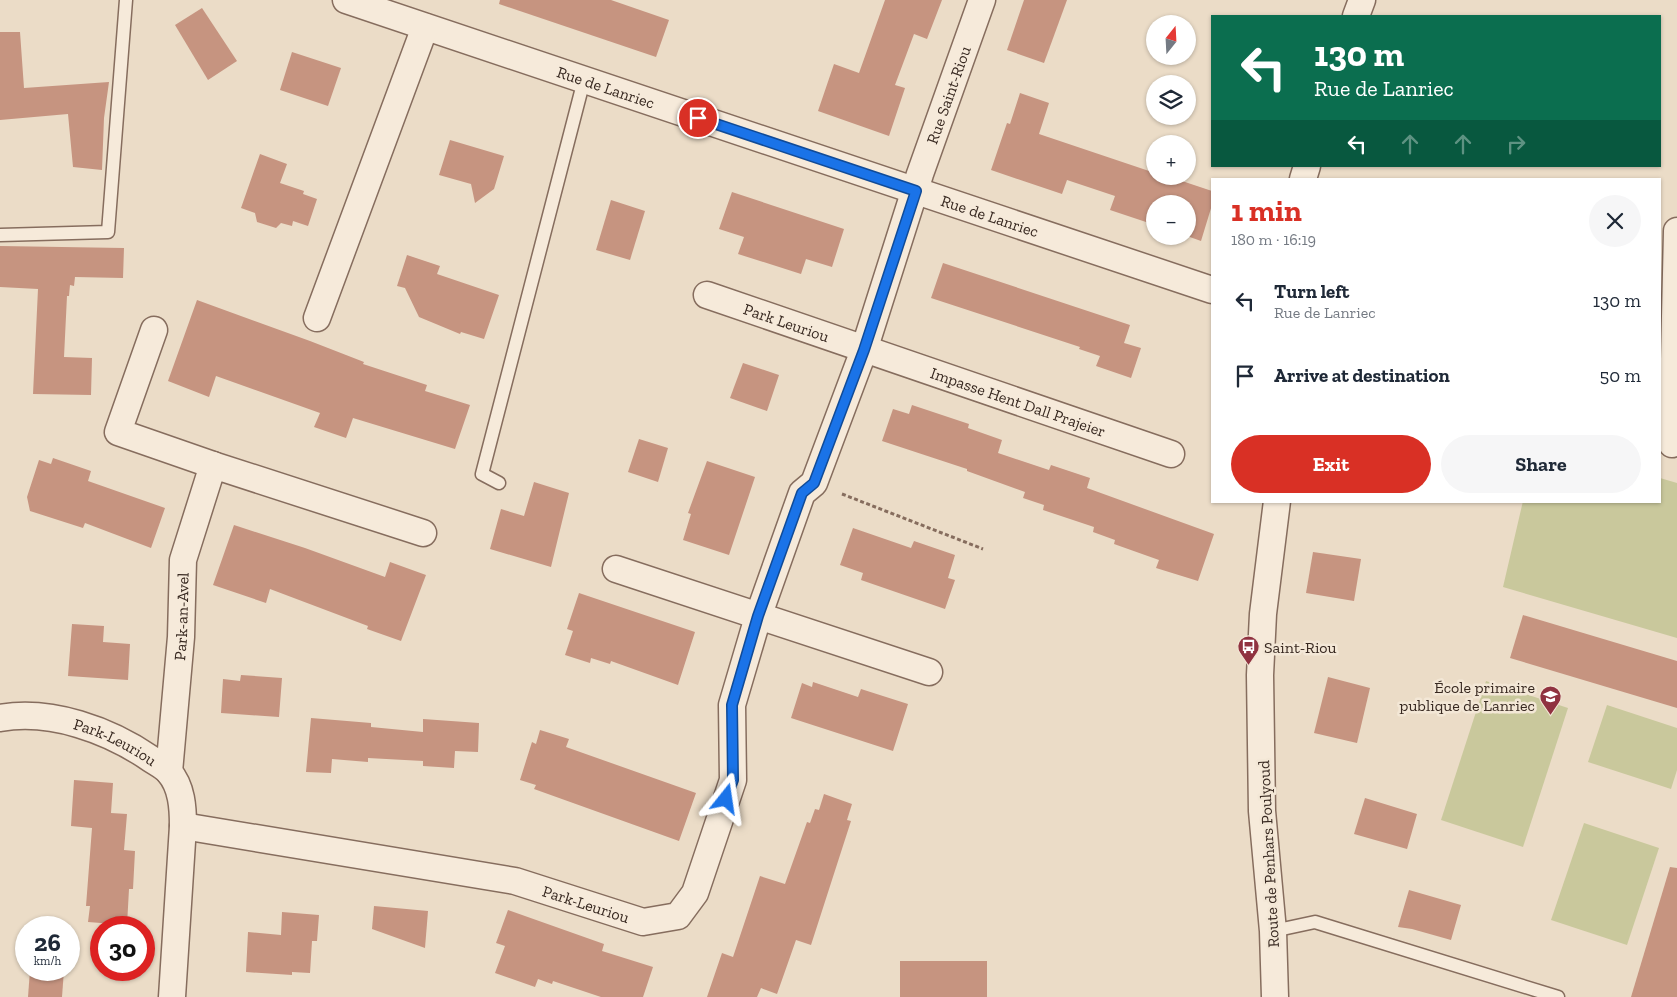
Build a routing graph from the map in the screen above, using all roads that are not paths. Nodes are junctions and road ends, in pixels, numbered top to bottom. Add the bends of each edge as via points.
1 (126, 0) edge
2 (346, 0) edge
3 (982, 0) edge
4 (1362, 0) edge
5 (1356, 15) edge
6 (426, 27) junction
7 (584, 80) junction
8 (916, 191) junction
9 (1677, 231) edge
10 (0, 235) edge
11 (1211, 290) edge
12 (707, 295) dead end
13 (317, 318) dead end
14 (154, 330) dead end
15 (864, 350) junction
16 (1670, 443) edge
17 (1171, 454) dead end
18 (213, 465) junction
19 (499, 483) dead end
20 (1277, 503) edge
21 (423, 533) dead end
22 (616, 569) dead end
23 (758, 616) junction
24 (929, 672) dead end
25 (0, 718) edge
26 (169, 772) junction
27 (183, 826) junction
28 (1274, 931) junction
29 (172, 997) edge
30 (1275, 997) edge
31 (1558, 997) edge

1 - 10 lane via 108,232
2 - 6 street, Rue de Lanriec
3 - 8 street, Rue Saint-Riou
4 - 5 street
6 - 7 street, Rue de Lanriec
6 - 13 street
7 - 8 street, Rue de Lanriec
7 - 19 lane via 482,474
8 - 11 street, Rue de Lanriec
8 - 15 street, Park-Leuriou
9 - 16 street
12 - 15 street, Park Leuriou
14 - 18 street via 118,432
15 - 17 street, Impasse Hent Dall Prajeier
15 - 23 street, Park-Leuriou via 814,483 802,493
18 - 21 street
18 - 26 street, Park-an-Avel via 183,560 181,637
20 - 28 street, Route de Penhars Poulyoud via 1263,614 1260,675 1262,811
22 - 23 street
23 - 24 street
23 - 27 street, Park-Leuriou via 732,705 733,780 695,893 678,916 643,922 515,881
25 - 26 street, Park-Leuriou via 61,720 93,728 138,750
26 - 27 street, Park-Leuriou via 183,801
27 - 29 street, Park-Leuriou
28 - 30 street, Route de Penhars Poulyoud
28 - 31 lane via 1315,922

